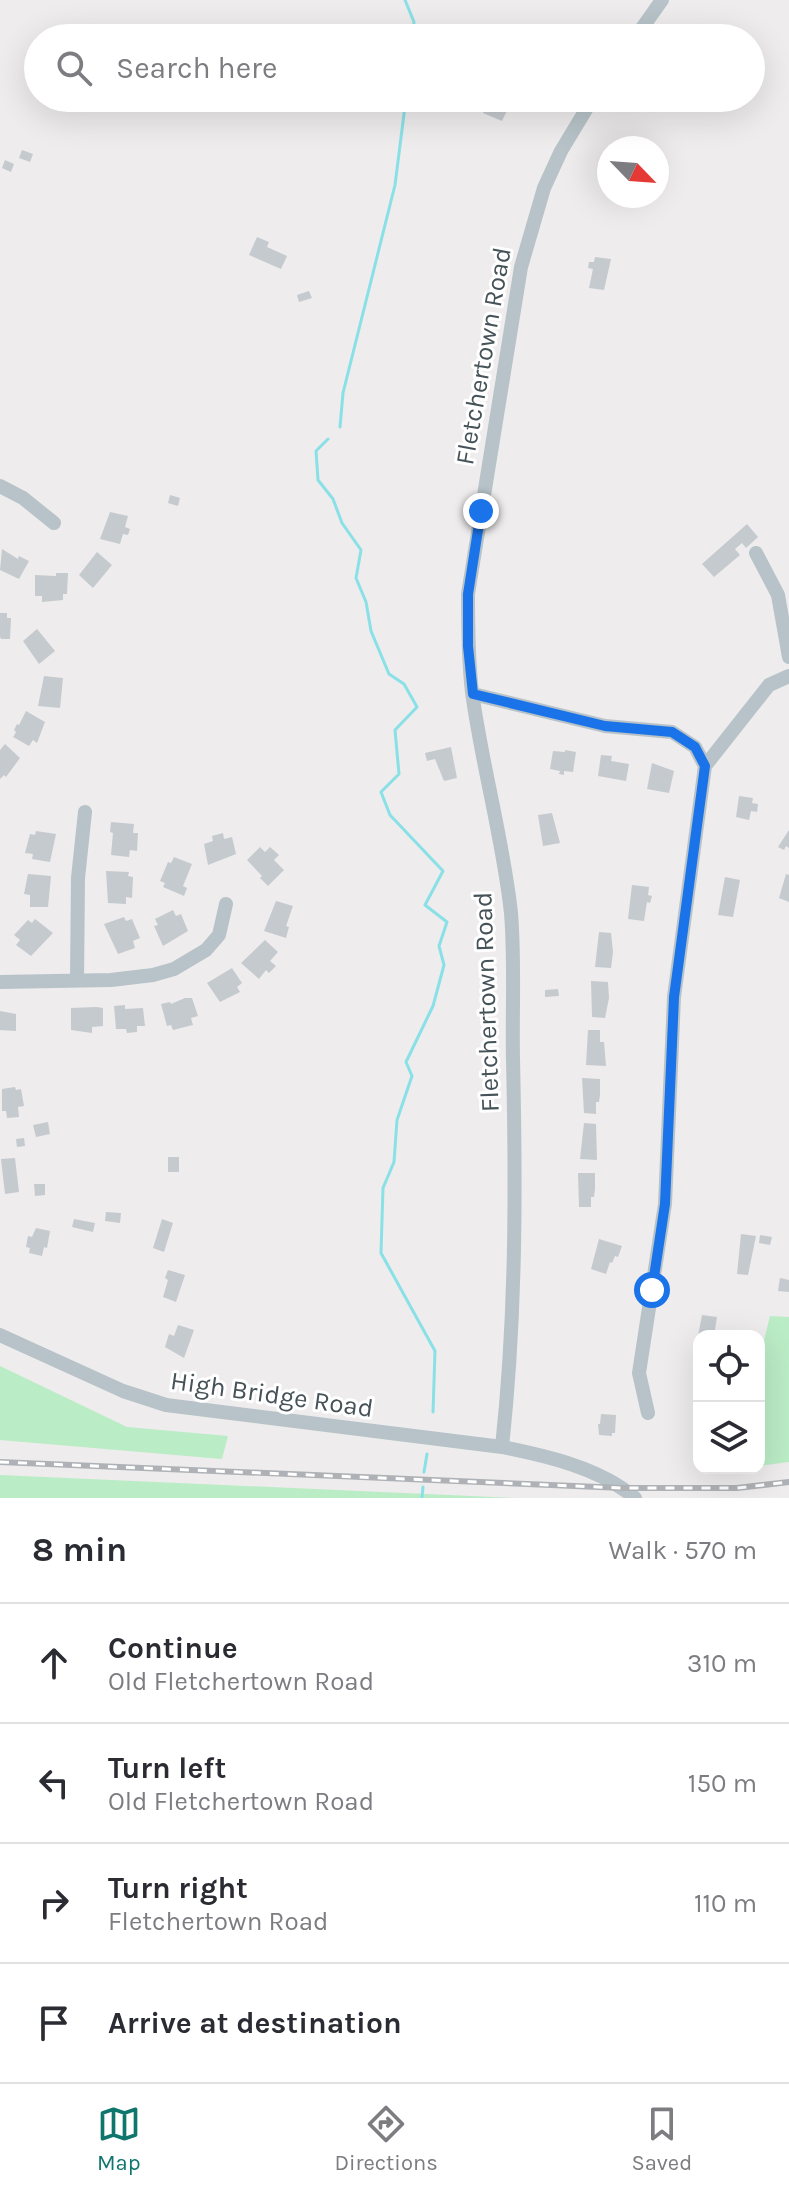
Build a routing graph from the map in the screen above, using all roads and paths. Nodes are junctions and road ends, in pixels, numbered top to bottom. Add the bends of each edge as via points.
1 (662, 0) edge
2 (645, 24) edge
3 (585, 112) edge
4 (0, 486) edge
5 (54, 523) dead end
6 (756, 553) dead end
7 (789, 657) edge
8 (789, 676) edge
9 (473, 694) junction
10 (705, 766) junction
11 (85, 812) dead end
12 (226, 904) dead end
13 (77, 979) junction
14 (0, 982) edge
15 (0, 1335) edge
16 (648, 1413) dead end
17 (502, 1447) junction
18 (635, 1498) edge

1 - 2 street
3 - 9 street, Fletchertown Road via 544,188 521,267 468,594
4 - 5 street
6 - 7 street via 778,595
8 - 10 street via 769,685
9 - 10 street via 605,726 672,732 695,747
9 - 17 street, Fletchertown Road via 513,950 514,1300
10 - 16 street via 674,997 665,1204 639,1373
11 - 13 street
12 - 13 street via 219,935 189,963 153,975
13 - 14 street
15 - 17 street, High Bridge Road via 166,1405
17 - 18 street, High Bridge Road via 586,1471

